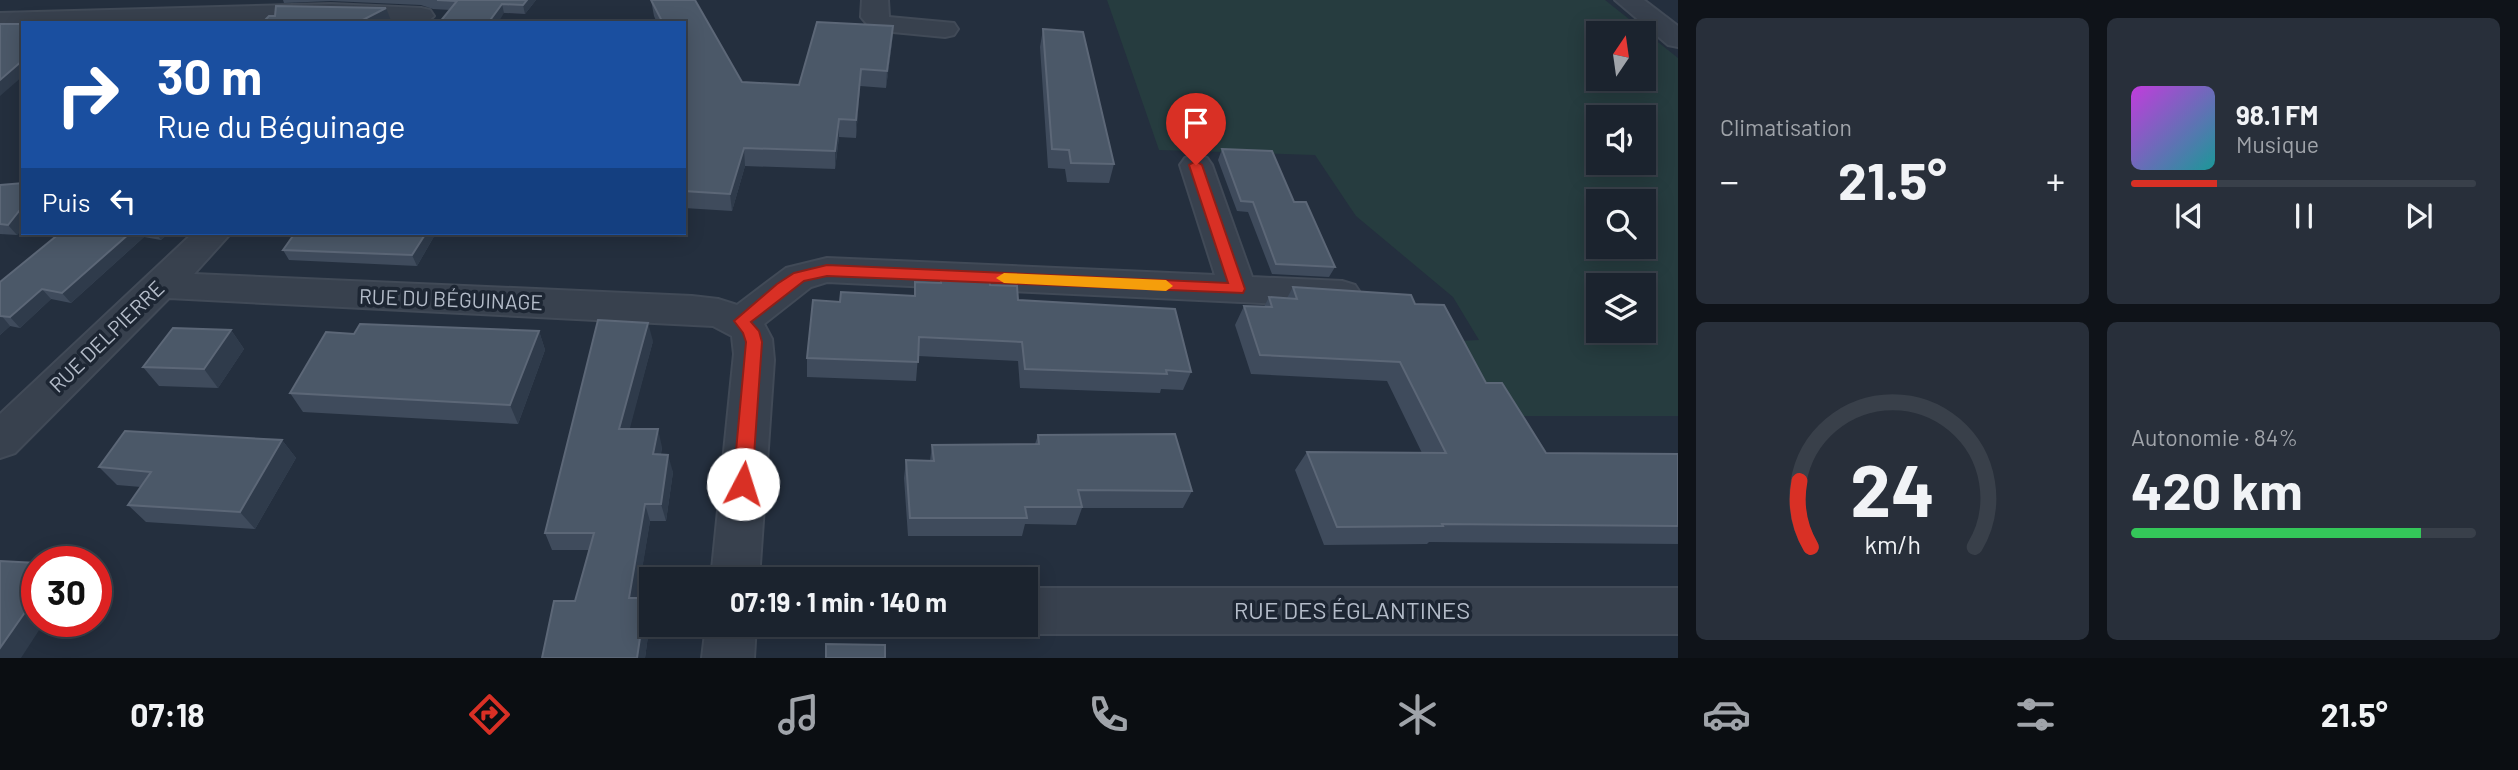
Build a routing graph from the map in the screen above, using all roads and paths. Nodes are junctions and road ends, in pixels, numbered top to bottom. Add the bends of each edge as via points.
1 (875, 0) edge
2 (1628, 0) edge
3 (37, 10) edge
4 (424, 13) edge
5 (0, 21) edge
6 (945, 29) dead end
7 (1678, 39) edge
8 (1196, 165) dead end
9 (212, 235) edge
10 (159, 285) junction
11 (1238, 289) junction
12 (1376, 295) edge
13 (741, 321) junction
14 (0, 441) edge
15 (736, 567) edge
16 (1038, 611) edge
17 (1678, 611) edge
18 (730, 637) edge
19 (728, 658) edge

1 - 6 street via 874,17 881,24
2 - 7 street
3 - 4 street
3 - 5 street
8 - 11 street
9 - 10 street, RUE DELPIERRE
10 - 13 street, RUE DU BÉGUINAGE via 692,310
10 - 14 street, RUE DELPIERRE
11 - 12 street
11 - 13 street via 827,270 799,277
13 - 15 street via 751,331 754,360
16 - 17 street, RUE DES ÉGLANTINES
18 - 19 street

